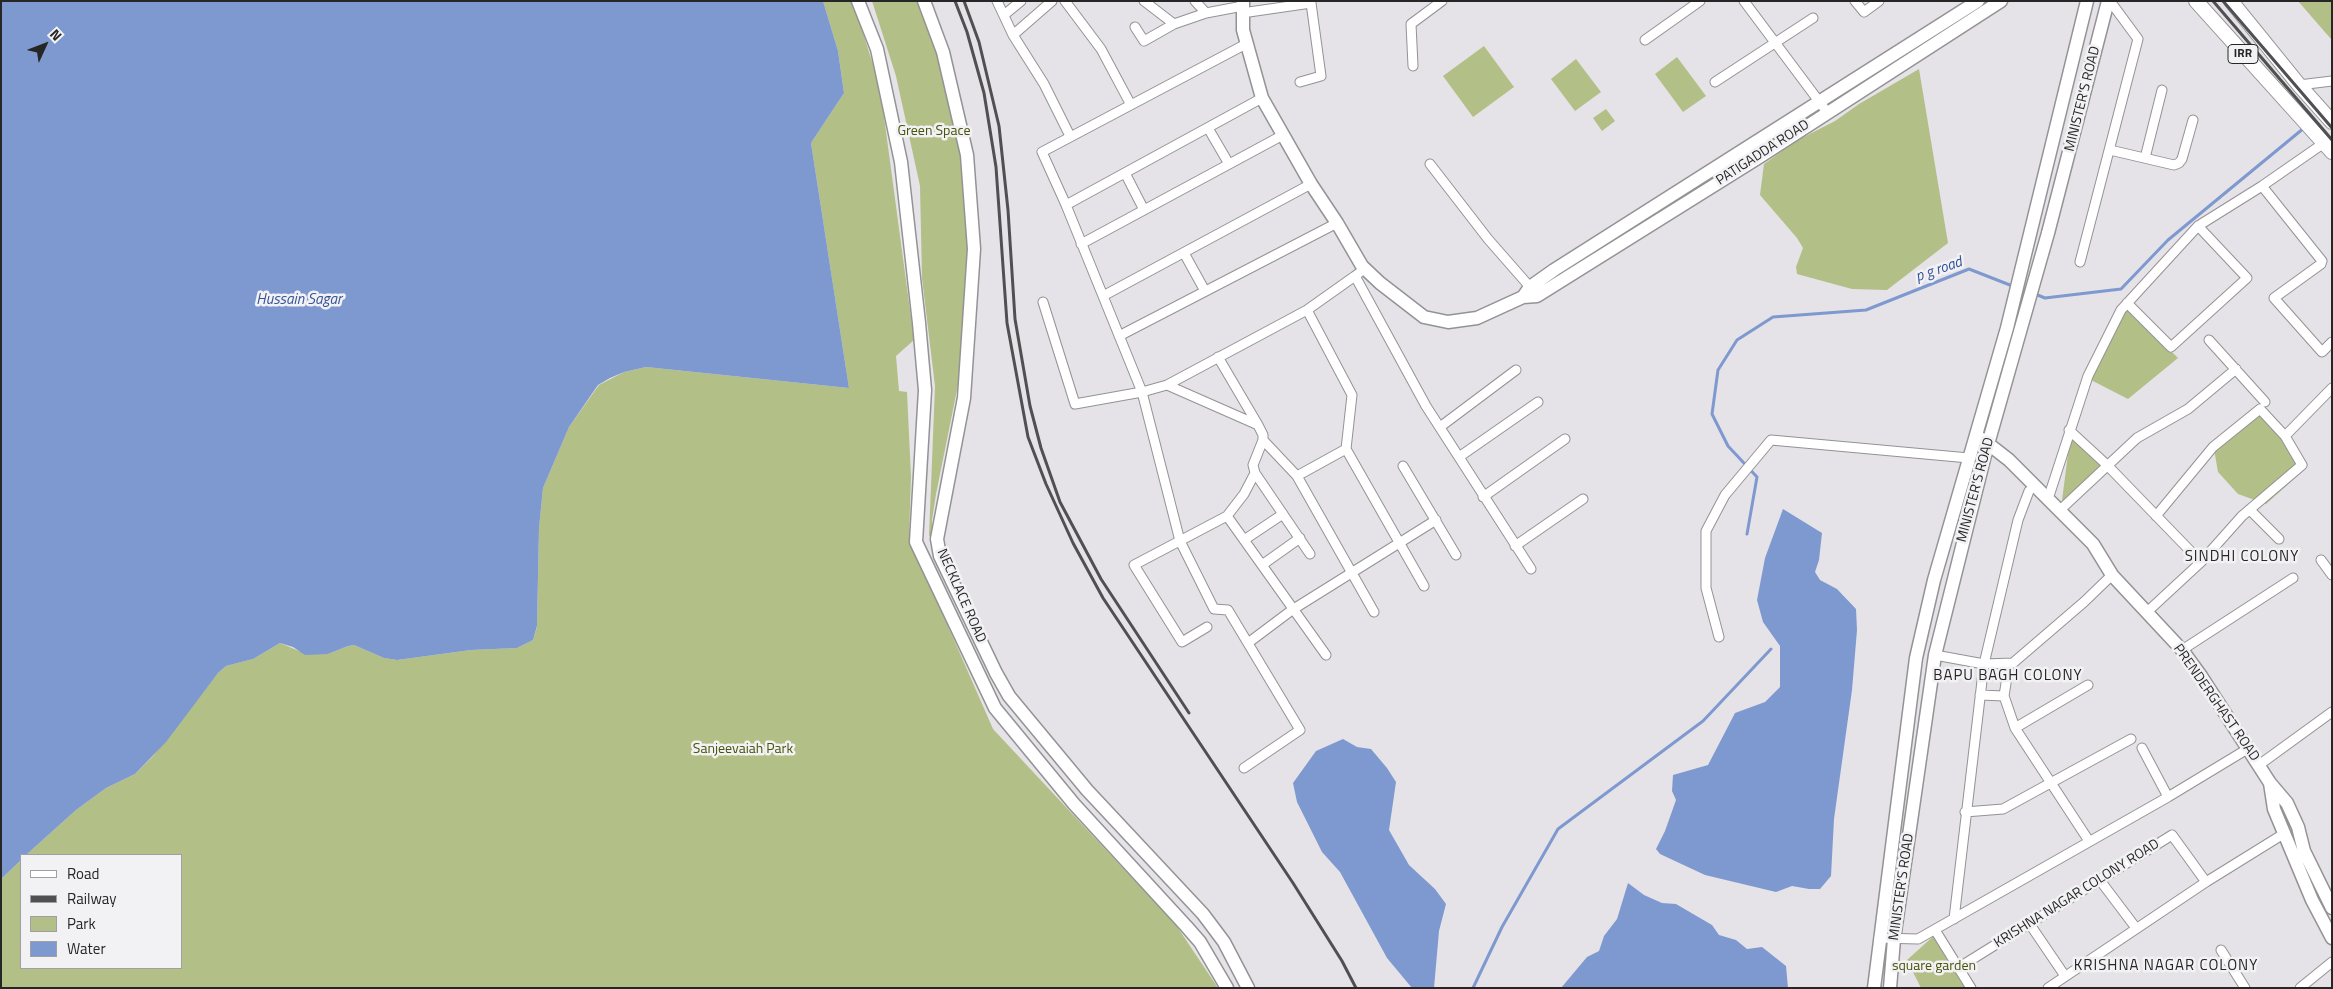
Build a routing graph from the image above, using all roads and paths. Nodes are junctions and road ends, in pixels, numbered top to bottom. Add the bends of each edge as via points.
1 (858, 1) edge
2 (924, 1) edge
3 (997, 1) edge
4 (1021, 1) edge
5 (1065, 1) edge
6 (1144, 1) edge
7 (1195, 1) edge
8 (1442, 1) edge
9 (1700, 1) edge
10 (1744, 1) edge
11 (1855, 1) edge
12 (1879, 1) edge
13 (1978, 1) edge
14 (2001, 1) edge
15 (2087, 1) edge
16 (2109, 1) edge
17 (2196, 1) edge
18 (2231, 1) edge
19 (1048, 3) edge
20 (1243, 7) edge
21 (1206, 13) junction
22 (1004, 15) junction
23 (1813, 18) dead end
24 (1174, 24) junction
25 (1135, 27) dead end
26 (1013, 35) junction
27 (1645, 40) dead end
28 (1775, 43) junction
29 (1246, 44) junction
30 (1413, 66) dead end
31 (2332, 81) edge
32 (1300, 82) dead end
33 (1715, 82) dead end
34 (2162, 90) dead end
35 (2303, 90) junction
36 (1262, 98) junction
37 (1819, 102) junction
38 (1131, 105) junction
39 (1827, 112) junction
40 (2192, 120) dead end
41 (2331, 121) edge
42 (1208, 128) junction
43 (1283, 135) junction
44 (1070, 136) junction
45 (2325, 144) edge
46 (2110, 150) junction
47 (2145, 158) junction
48 (1229, 164) junction
49 (1430, 164) dead end
50 (1125, 173) junction
51 (1311, 184) junction
52 (2262, 186) junction
53 (1066, 205) junction
54 (1144, 210) junction
55 (1634, 218) junction
56 (1337, 223) junction
57 (2198, 226) junction
58 (1642, 230) junction
59 (1082, 244) junction
60 (1184, 253) junction
61 (2080, 262) dead end
62 (1360, 272) junction
63 (1205, 291) junction
64 (1527, 292) junction
65 (1103, 296) junction
66 (1043, 302) dead end
67 (2127, 303) junction
68 (1307, 310) junction
69 (1119, 336) junction
70 (2210, 340) dead end
71 (2332, 342) edge
72 (1218, 357) junction
73 (2236, 369) junction
74 (1516, 370) dead end
75 (1167, 385) junction
76 (2332, 388) edge
77 (1142, 392) junction
78 (1538, 402) dead end
79 (2265, 402) dead end
80 (1258, 425) junction
81 (1440, 427) junction
82 (2069, 430) junction
83 (2285, 436) junction
84 (1263, 440) junction
85 (1566, 440) dead end
86 (1974, 440) junction
87 (1987, 446) junction
88 (1346, 449) junction
89 (1459, 457) junction
90 (1970, 458) junction
91 (2107, 465) junction
92 (1403, 466) dead end
93 (1255, 473) junction
94 (1297, 476) junction
95 (2029, 491) junction
96 (1484, 497) junction
97 (1583, 499) dead end
98 (2048, 499) junction
99 (2250, 510) junction
100 (2059, 511) junction
101 (1282, 514) junction
102 (1227, 516) junction
103 (2156, 516) junction
104 (1436, 520) junction
105 (937, 538) junction
106 (1300, 538) junction
107 (2279, 539) dead end
108 (1244, 540) junction
109 (916, 542) junction
110 (1180, 542) junction
111 (1401, 544) junction
112 (1516, 546) junction
113 (1310, 554) dead end
114 (1456, 555) dead end
115 (2101, 558) junction
116 (2321, 560) dead end
117 (2201, 562) junction
118 (1262, 565) junction
119 (1530, 569) dead end
120 (1352, 573) junction
121 (2112, 575) junction
122 (2332, 575) edge
123 (2293, 578) dead end
124 (1424, 586) dead end
125 (1292, 610) junction
126 (1374, 612) dead end
127 (2147, 612) junction
128 (1206, 627) dead end
129 (1719, 637) dead end
130 (1248, 644) junction
131 (2182, 650) junction
132 (1934, 655) junction
133 (1326, 656) dead end
134 (1984, 664) junction
135 (2009, 664) junction
136 (2088, 685) dead end
137 (1980, 695) junction
138 (1009, 696) junction
139 (2004, 696) junction
140 (995, 708) junction
141 (2332, 712) edge
142 (2015, 728) junction
143 (2131, 739) dead end
144 (2142, 748) dead end
145 (2249, 748) junction
146 (2260, 765) junction
147 (1244, 768) dead end
148 (2052, 782) junction
149 (2270, 783) junction
150 (2168, 797) junction
151 (1965, 812) junction
152 (2285, 833) junction
153 (2089, 841) junction
154 (2099, 880) junction
155 (2206, 882) junction
156 (2328, 893) edge
157 (2332, 908) edge
158 (1954, 919) junction
159 (2029, 923) junction
160 (2136, 928) junction
161 (1935, 930) junction
162 (1217, 932) junction
163 (1879, 938) junction
164 (2332, 938) edge
165 (1894, 939) junction
166 (1200, 942) junction
167 (2221, 950) dead end
168 (2332, 962) edge
169 (1958, 968) junction
170 (2065, 976) junction
171 (1227, 988) edge
172 (1248, 988) edge
173 (1874, 988) edge
174 (1890, 988) edge
175 (1971, 988) edge
176 (2048, 988) edge
177 (2245, 988) edge
178 (2300, 988) edge

1 - 109 main road, NECKLACE ROAD via 877,49 901,162 919,323 926,390
2 - 105 main road, NECKLACE ROAD via 943,52 967,154 974,249 964,398
3 - 22 street
4 - 22 street
5 - 38 street via 1101,49
6 - 24 street
7 - 21 street
8 - 30 street via 1411,24
9 - 27 street
10 - 28 street
11 - 12 street via 1864,12
13 - 37 main road, PATIGADDA ROAD
14 - 39 main road, PATIGADDA ROAD
15 - 86 main road, MINISTER'S ROAD via 2007,328
16 - 46 street via 2138,39
16 - 87 main road, MINISTER'S ROAD via 2021,332
17 - 45 main road, IRR
18 - 35 main road, IRR
19 - 26 street
20 - 21 street
20 - 29 main road
20 - 32 street via 1310,3 1321,76
21 - 24 street
22 - 26 street
23 - 28 street
24 - 25 street via 1144,41
26 - 44 street via 1044,84
28 - 33 street
28 - 37 street
29 - 36 main road
29 - 38 street
31 - 35 street
34 - 47 street
35 - 41 main road, IRR
36 - 42 street
36 - 43 main road
37 - 39 street
37 - 55 main road, PATIGADDA ROAD
38 - 44 street
39 - 58 main road, PATIGADDA ROAD
40 - 47 street via 2179,164
42 - 48 street
42 - 50 street
43 - 48 street
43 - 51 main road
44 - 53 street via 1042,152
45 - 52 street
46 - 47 street
46 - 61 street
48 - 54 street
49 - 64 street
50 - 53 street
50 - 54 street
51 - 56 main road
51 - 60 street
52 - 57 street
52 - 71 street via 2322,262 2274,298 2322,352
53 - 59 street
54 - 59 street
55 - 58 main road
55 - 64 main road, PATIGADDA ROAD
56 - 62 main road
56 - 63 street
57 - 67 street
57 - 67 street via 2247,278 2171,347
58 - 64 main road, PATIGADDA ROAD via 1537,296
59 - 65 street
60 - 63 street
60 - 65 street
62 - 64 main road, PATIGADDA ROAD via 1434,320 1461,322 1477,318
62 - 68 street
62 - 81 street via 1426,406
63 - 69 street
65 - 69 street
66 - 77 street via 1075,404
67 - 82 street via 2088,376
68 - 72 street
68 - 88 street via 1352,395
69 - 77 street
70 - 73 street
72 - 75 street
72 - 80 street
73 - 79 street
73 - 91 street via 2188,409 2137,438
74 - 81 street
75 - 77 street
75 - 80 street
76 - 83 street
77 - 110 street
78 - 89 street
80 - 84 street
81 - 89 street
82 - 91 street
82 - 98 street
83 - 99 street via 2302,465
83 - 103 street via 2260,409 2213,447
84 - 93 street via 1253,465
84 - 94 street
85 - 96 street
86 - 87 main road, PRENDERGHAST ROAD
86 - 90 main road, MINISTER'S ROAD
87 - 95 main road, PRENDERGHAST ROAD
87 - 98 main road, PRENDERGHAST ROAD
87 - 132 main road, MINISTER'S ROAD
88 - 94 street
88 - 111 street
89 - 96 street
90 - 129 street via 1771,440 1725,495 1706,531 1706,588
90 - 163 main road, MINISTER'S ROAD via 1934,580 1916,658
91 - 100 street
91 - 103 street
92 - 104 street
93 - 101 street
93 - 102 street
94 - 120 street
95 - 115 main road, PRENDERGHAST ROAD via 2088,550
95 - 134 street via 2018,520
96 - 112 street
97 - 112 street
98 - 100 main road, PRENDERGHAST ROAD
99 - 107 street
99 - 117 street
100 - 115 main road, PRENDERGHAST ROAD via 2093,544
101 - 106 street
101 - 108 street
102 - 108 street
102 - 110 street
103 - 117 street
104 - 111 street
104 - 114 street
105 - 109 main road
105 - 138 main road, NECKLACE ROAD via 940,556
106 - 113 street
106 - 118 street
108 - 118 street
109 - 140 main road, NECKLACE ROAD
110 - 128 street via 1134,565 1182,642
110 - 130 street via 1214,610 1228,610
111 - 120 street
111 - 124 street
112 - 119 street
115 - 121 main road, PRENDERGHAST ROAD
116 - 122 street
117 - 127 street
118 - 125 street
120 - 125 street
120 - 126 street
121 - 127 main road, PRENDERGHAST ROAD
121 - 135 street
123 - 131 street
125 - 130 street
125 - 133 street
127 - 131 main road, PRENDERGHAST ROAD
130 - 147 street via 1300,730
131 - 145 main road, PRENDERGHAST ROAD
132 - 134 street
132 - 165 main road, MINISTER'S ROAD
134 - 135 street
134 - 137 street
135 - 139 street
136 - 142 street
137 - 139 street
137 - 151 street
138 - 140 main road
138 - 162 main road, NECKLACE ROAD via 1087,790
139 - 142 street
140 - 166 main road, NECKLACE ROAD via 1074,804
141 - 146 street
142 - 148 street
143 - 148 street
144 - 150 street
145 - 146 main road, PRENDERGHAST ROAD
145 - 150 street
146 - 149 main road, PRENDERGHAST ROAD
148 - 151 street via 2003,808
148 - 153 street
149 - 152 main road, PRENDERGHAST ROAD via 2271,799
149 - 156 main road, PRENDERGHAST ROAD via 2287,804 2298,827 2304,851
150 - 153 street
151 - 158 street
152 - 155 street
152 - 164 main road, PRENDERGHAST ROAD via 2312,900
153 - 158 street
154 - 155 street, KRISHNA NAGAR COLONY ROAD via 2172,835
154 - 159 street, KRISHNA NAGAR COLONY ROAD
154 - 160 street
155 - 160 street
156 - 157 main road, PRENDERGHAST ROAD
158 - 161 street
159 - 169 street, KRISHNA NAGAR COLONY ROAD
159 - 170 street
160 - 170 street
161 - 165 street via 1918,939
161 - 169 street
162 - 166 main road
162 - 172 main road, NECKLACE ROAD
163 - 165 street
163 - 173 main road, MINISTER'S ROAD
165 - 174 main road, MINISTER'S ROAD
166 - 171 main road, NECKLACE ROAD
167 - 177 street
168 - 178 street
169 - 175 street
170 - 176 street

